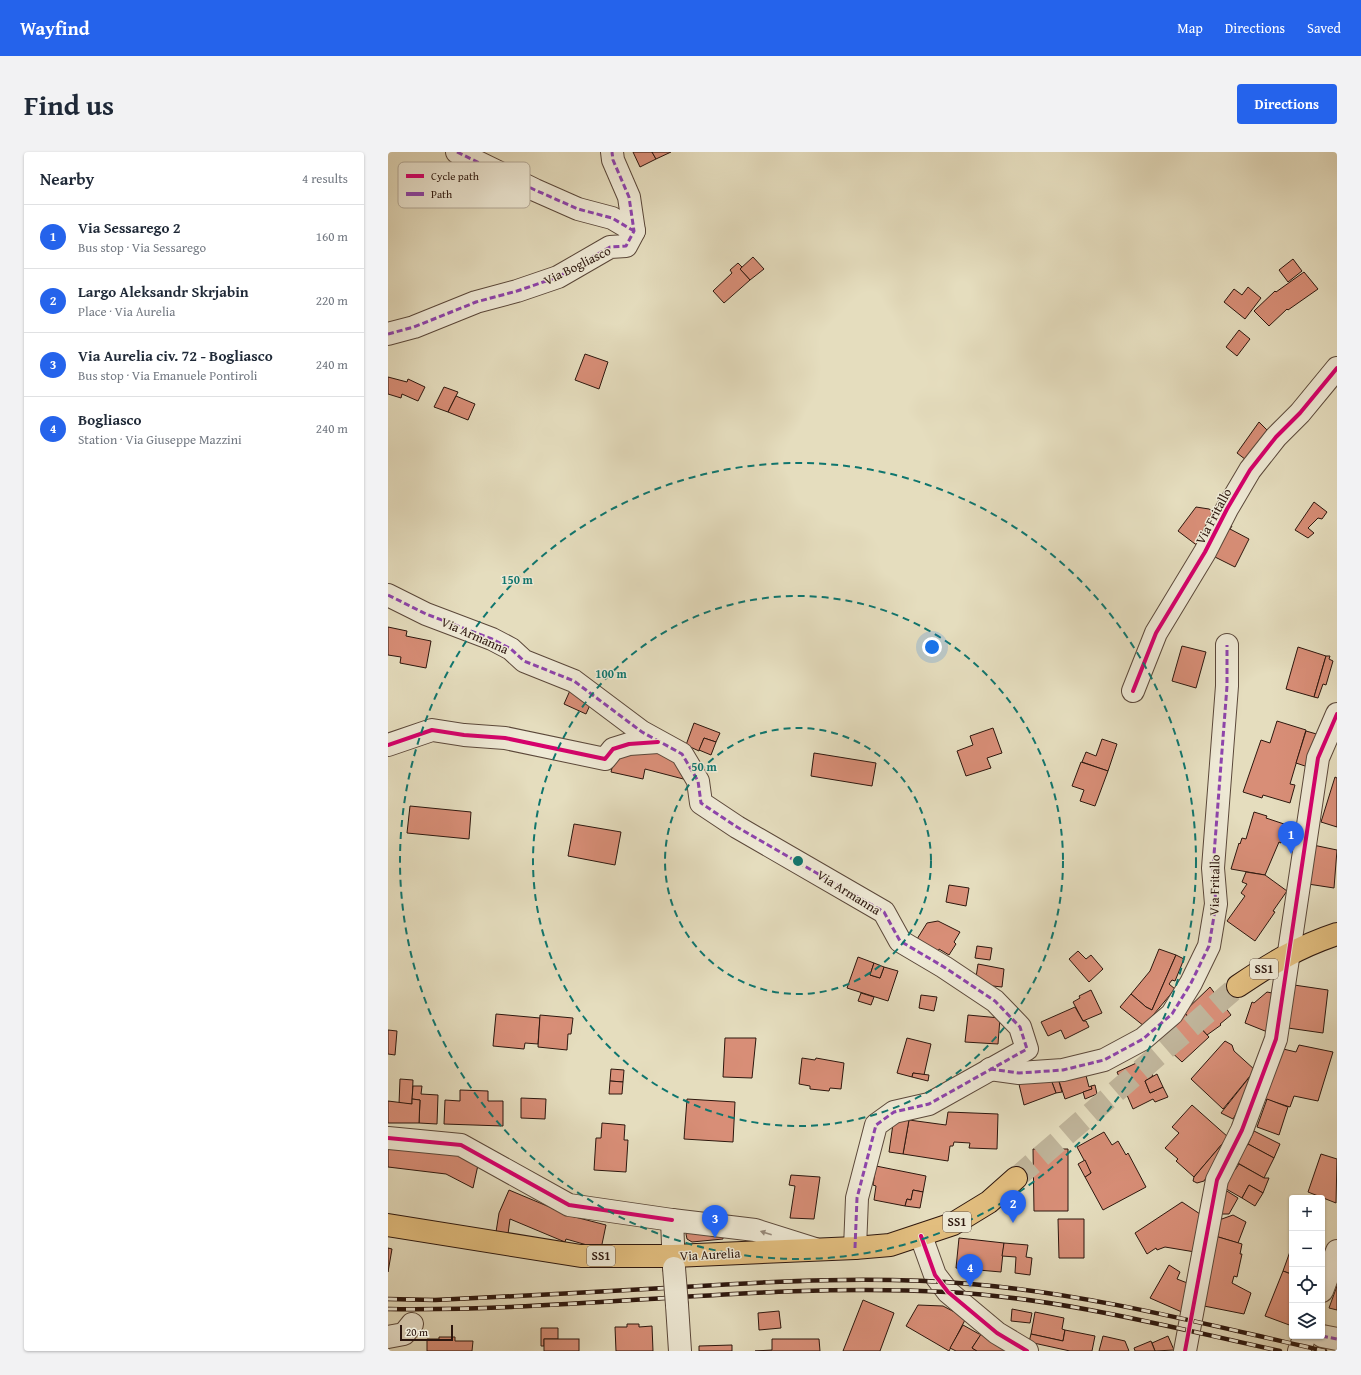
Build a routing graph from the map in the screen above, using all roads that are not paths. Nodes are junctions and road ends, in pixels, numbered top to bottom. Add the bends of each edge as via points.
1 (457, 152) edge
2 (612, 152) edge
3 (478, 162) edge
4 (530, 186) edge
5 (634, 232) junction
6 (388, 334) edge
7 (1337, 368) edge
8 (388, 595) edge
9 (1227, 645) dead end
10 (1133, 691) dead end
11 (1337, 714) edge
12 (658, 742) junction
13 (388, 745) edge
14 (1337, 934) edge
15 (1290, 952) junction
16 (1238, 986) tunnel mouth
17 (990, 1069) junction
18 (388, 1138) edge
19 (1016, 1178) tunnel mouth
20 (672, 1220) junction
21 (388, 1225) edge
22 (921, 1236) junction
23 (854, 1248) junction
24 (816, 1250) junction
25 (1337, 1251) edge
26 (674, 1262) junction
27 (1325, 1282) edge
28 (412, 1324) dead end
29 (1325, 1336) edge
30 (388, 1337) edge
31 (1337, 1338) edge
32 (1304, 1339) edge
33 (680, 1351) edge
34 (1027, 1351) edge
35 (1185, 1351) edge
36 (1299, 1351) edge

1 - 3 street
2 - 5 street via 629,197
4 - 5 street via 578,209 612,218
5 - 6 street, Via Bogliasco via 626,246 610,246 558,277 476,302 414,327
7 - 10 street, Via Fritallo via 1250,470 1156,633
8 - 12 street, Via Armanna via 426,614 492,639 511,648 524,661 574,681
9 - 17 street, Via Fritallo via 1213,868 1216,904 1209,946 1191,983 1172,1014 1143,1039 1104,1060 1063,1070 1019,1073
11 - 15 street via 1318,758
12 - 13 street via 629,744 613,749 605,759 505,738 432,730
12 - 17 street, Via Armanna via 682,754 698,781 701,803 737,827 884,912 900,941 944,966 995,1001 1020,1027 1027,1049
14 - 15 main road, SS1
15 - 16 main road, SS1
15 - 35 street via 1276,1039 1242,1130 1217,1180
17 - 23 street, Via Armanna via 929,1104 894,1112 876,1125 857,1198
18 - 20 street via 461,1145 569,1205
19 - 22 main road, Via Aurelia / SS1 via 989,1202 959,1220
24 -> 20 street via 755,1230
20 - 26 street
21 - 26 main road, Via Aurelia / SS1 via 581,1256
22 - 23 main road, Via Aurelia / SS1 via 890,1245
22 - 34 street via 936,1275 948,1292 997,1333
23 - 24 main road, Via Aurelia / SS1
24 - 26 main road, Via Aurelia / SS1
25 - 27 street
26 - 33 street, bridge
28 - 30 street via 404,1334
29 - 31 street
32 - 36 street

